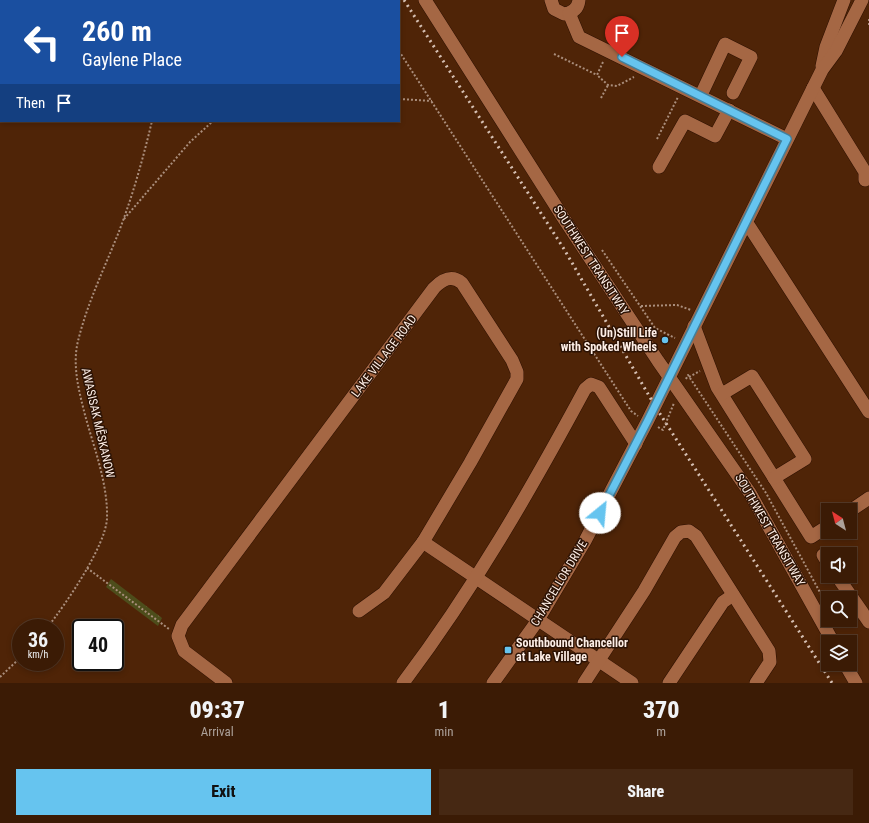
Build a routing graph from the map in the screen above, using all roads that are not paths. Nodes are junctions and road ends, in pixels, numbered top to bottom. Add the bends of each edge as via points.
1 (425, 0) edge
2 (551, 0) edge
3 (579, 0) edge
4 (844, 0) edge
5 (862, 0) edge
6 (569, 13) junction
7 (822, 70) junction
8 (813, 88) junction
9 (733, 93) dead end
10 (700, 95) junction
11 (729, 110) junction
12 (787, 139) junction
13 (660, 166) dead end
14 (865, 180) dead end
15 (747, 223) junction
16 (694, 326) junction
17 (669, 378) junction
18 (722, 394) junction
19 (869, 412) edge
20 (636, 444) junction
21 (774, 478) junction
22 (869, 498) edge
23 (857, 506) edge
24 (821, 531) edge
25 (423, 542) junction
26 (477, 579) junction
27 (842, 583) edge
28 (733, 595) junction
29 (359, 611) dead end
30 (538, 620) junction
31 (869, 622) edge
32 (829, 635) edge
33 (600, 662) junction
34 (849, 671) edge
35 (226, 683) edge
36 (403, 683) edge
37 (493, 683) edge
38 (584, 683) edge
39 (632, 683) edge
40 (669, 683) edge
41 (756, 683) edge
42 (856, 683) edge

1 - 17 street, SOUTHWEST TRANSITWAY
2 - 6 street via 558,12
3 - 6 street via 576,8
4 - 7 street, CHANCELLOR DRIVE via 826,47
5 - 7 street, CHANCELLOR DRIVE via 836,51
6 - 10 street via 579,37
7 - 8 street, CHANCELLOR DRIVE
8 - 12 street, CHANCELLOR DRIVE
8 - 14 street via 865,172
9 - 10 street via 751,57 725,44
10 - 11 street
11 - 12 street
11 - 13 street via 715,136 685,121
12 - 15 street, CHANCELLOR DRIVE
15 - 16 street, CHANCELLOR DRIVE
15 - 19 street
16 - 17 street, CHANCELLOR DRIVE
16 - 18 street
17 - 20 street, CHANCELLOR DRIVE
17 - 32 street, SOUTHWEST TRANSITWAY via 750,493
18 - 21 street
18 - 21 street via 752,376 805,459
20 - 26 street via 599,387 591,384
20 - 30 street, CHANCELLOR DRIVE via 585,541
21 - 24 street via 811,537
22 - 23 street
25 - 26 street
25 - 29 street, LAKE VILLAGE ROAD via 384,593
25 - 35 street, LAKE VILLAGE ROAD via 517,379 512,360 462,283 456,279 442,280 434,288 182,626 179,633 184,651
26 - 30 street
26 - 36 street
27 - 31 street
28 - 33 street via 696,536 689,531 681,532 675,537
28 - 40 street via 723,602
28 - 41 street via 771,657
30 - 33 street
30 - 37 street, CHANCELLOR DRIVE
33 - 38 street
33 - 39 street
34 - 42 street

